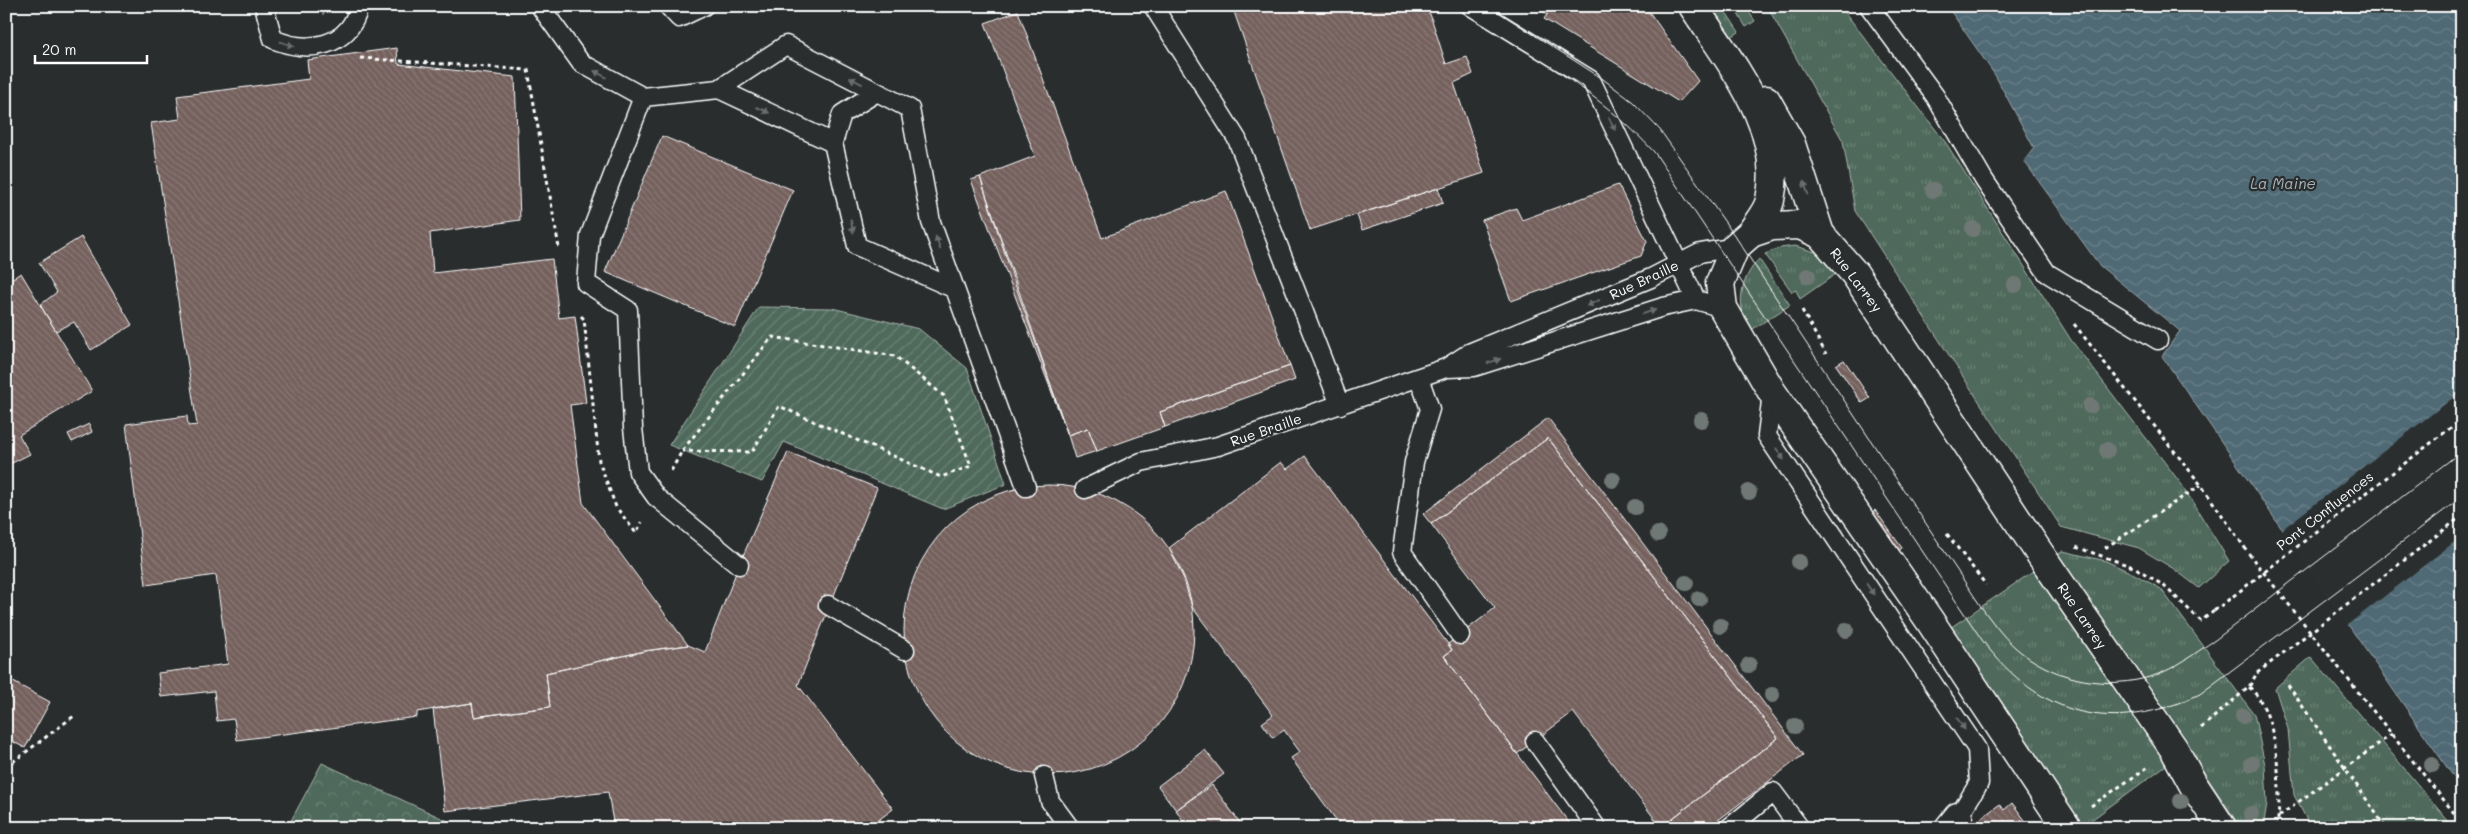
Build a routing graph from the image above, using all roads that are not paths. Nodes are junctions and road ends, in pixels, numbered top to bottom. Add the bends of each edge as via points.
1 (264, 6) edge
2 (359, 6) edge
3 (540, 6) edge
4 (668, 6) edge
5 (704, 6) edge
6 (1153, 6) edge
7 (1470, 6) edge
8 (1693, 6) edge
9 (1869, 6) edge
10 (1729, 60) junction
11 (719, 89) junction
12 (877, 92) junction
13 (643, 97) junction
14 (833, 143) junction
15 (1820, 234) junction
16 (1743, 240) junction
17 (1679, 264) junction
18 (955, 289) junction
19 (1696, 300) junction
20 (1723, 308) junction
21 (2158, 340) dead end
22 (1446, 368) junction
23 (1419, 378) junction
24 (1772, 392) junction
25 (1340, 405) junction
26 (1026, 487) dead end
27 (1085, 489) dead end
28 (739, 565) dead end
29 (828, 605) dead end
30 (1460, 635) dead end
31 (905, 650) dead end
32 (1535, 741) dead end
33 (1044, 776) dead end
34 (1953, 822) edge
35 (2066, 826) edge
36 (1070, 828) edge
37 (1597, 828) edge
38 (1729, 828) edge
39 (1800, 828) edge
40 (2222, 828) edge

1 -> 2 lane via 274,39 289,46 306,48 323,45 338,37 350,26
13 -> 3 lane via 581,63
4 - 5 lane via 679,18
6 - 25 lane via 1237,139
7 -> 17 lane via 1591,80
8 - 10 street
9 - 21 lane via 1935,96 1984,180 2047,274
15 -> 10 street via 1808,193 1771,105
10 - 16 street via 1760,115 1773,166 1770,202
12 -> 11 lane via 786,45
11 - 13 lane
11 -> 14 lane
12 - 14 lane via 842,114
18 -> 12 lane via 931,222 910,110
13 - 28 lane via 590,234 586,283 628,310 638,472 656,497
14 -> 18 lane via 857,246
15 - 16 street, Rue Larrey via 1800,225 1783,224
15 - 40 street, Rue Larrey via 1855,274 2174,750
16 - 17 lane, Rue Braille via 1700,253
16 - 20 street via 1720,283
17 - 19 lane
17 -> 22 lane, Rue Braille via 1561,317 1469,353
18 - 26 lane
19 - 20 lane, Rue Braille
22 -> 19 lane, Rue Braille via 1474,367 1663,307
20 - 24 street
22 - 23 lane, Rue Braille
23 - 25 lane, Rue Braille
23 - 30 lane via 1430,409 1414,462 1402,552
24 -> 34 lane via 1767,436 1977,749 1979,782
24 - 35 street
25 - 27 lane, Rue Braille via 1218,446 1141,462
29 - 31 lane
32 - 37 lane
33 - 36 lane via 1050,801
38 - 39 lane via 1773,792

